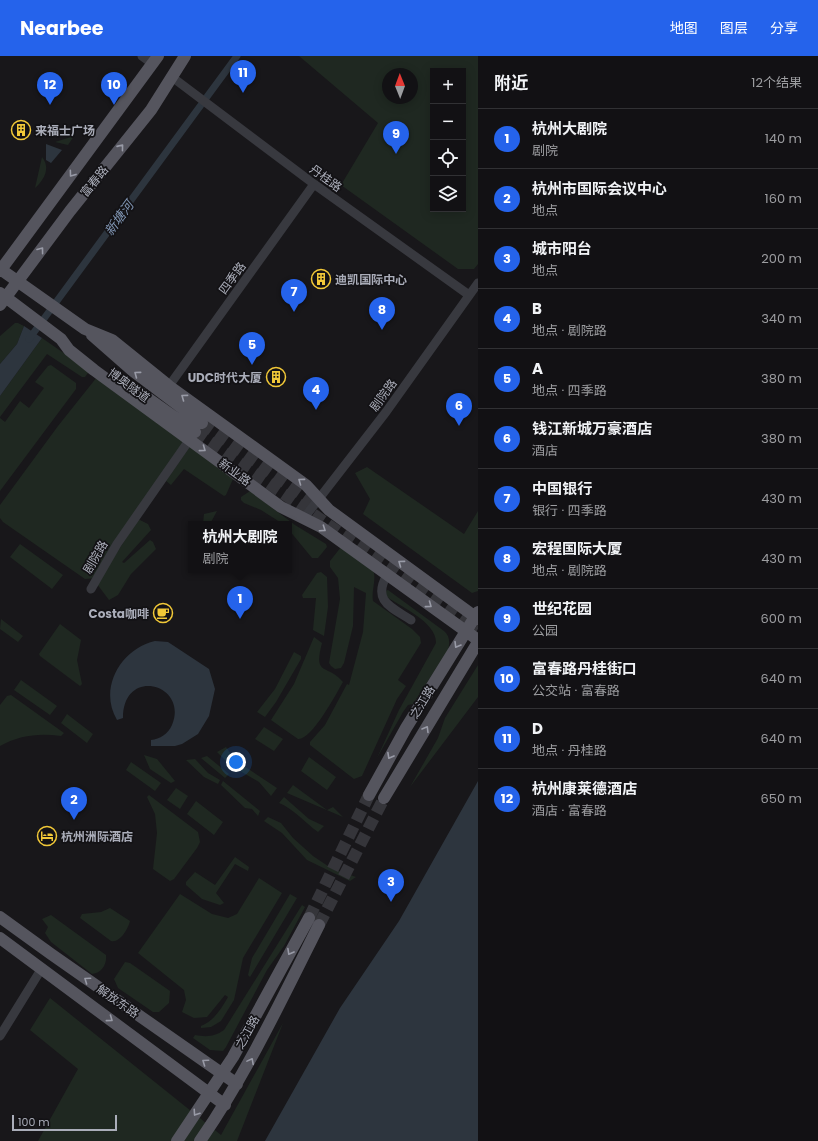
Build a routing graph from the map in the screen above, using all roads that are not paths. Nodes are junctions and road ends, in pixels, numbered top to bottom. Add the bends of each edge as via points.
1 (142, 56) edge
2 (185, 56) edge
3 (156, 60) edge
4 (172, 77) junction
5 (314, 184) junction
6 (0, 270) edge
7 (17, 281) junction
8 (478, 283) edge
9 (469, 295) junction
10 (2, 298) edge
11 (85, 329) junction
12 (169, 386) junction
13 (195, 432) junction
14 (319, 499) junction
15 (304, 518) junction
16 (387, 575) junction
17 (91, 589) dead end
18 (477, 616) edge
19 (411, 620) dead end
20 (466, 631) junction
21 (478, 641) edge
22 (369, 795) tunnel mouth
23 (384, 798) tunnel mouth
24 (0, 917) edge
25 (0, 938) edge
26 (42, 968) junction
27 (0, 1036) edge
28 (222, 1074) junction
29 (237, 1084) junction
30 (210, 1092) junction
31 (225, 1105) junction
32 (177, 1141) edge
33 (200, 1141) edge

1 - 3 street
2 - 4 main road, 富春路
3 -> 6 main road, 富春路
4 - 5 street, 丹桂路
7 -> 4 main road, 富春路 via 151,110
5 - 9 street, 丹桂路
5 - 12 street, 四季路
6 - 7 main road
7 - 10 main road, 富春路
7 - 11 main road
8 - 9 street, 剧院路
9 - 14 street, 剧院路 via 386,412
10 - 13 main road, 新业路 via 28,314 70,350
11 - 12 main road via 112,340
13 -> 11 main road, 博奥隧道 via 133,371
14 -> 12 main road via 306,485
13 -> 15 main road, 新业路 via 281,506
13 - 17 street, 剧院路 via 117,544
14 - 15 street, 剧院路
18 -> 14 main road via 329,510
15 -> 16 main road, 新业路 via 321,527
16 - 19 street via 382,584 382,598 385,603
16 -> 20 main road, 新业路
18 - 20 main road, 之江路
20 - 21 main road, 新业路
20 -> 22 main road, 之江路 via 406,728
23 -> 21 main road, 之江路
28 -> 24 main road, 解放东路
25 - 26 main road, 解放东路
26 - 27 street
26 -> 30 main road, 解放东路
28 - 29 main road, 解放东路
29 -> 28 main road, 之江路 via 314,922
28 - 30 main road, 之江路
29 - 31 main road, 之江路
30 - 31 main road, 解放东路
30 -> 32 main road, 之江路
31 - 33 main road, 之江路

